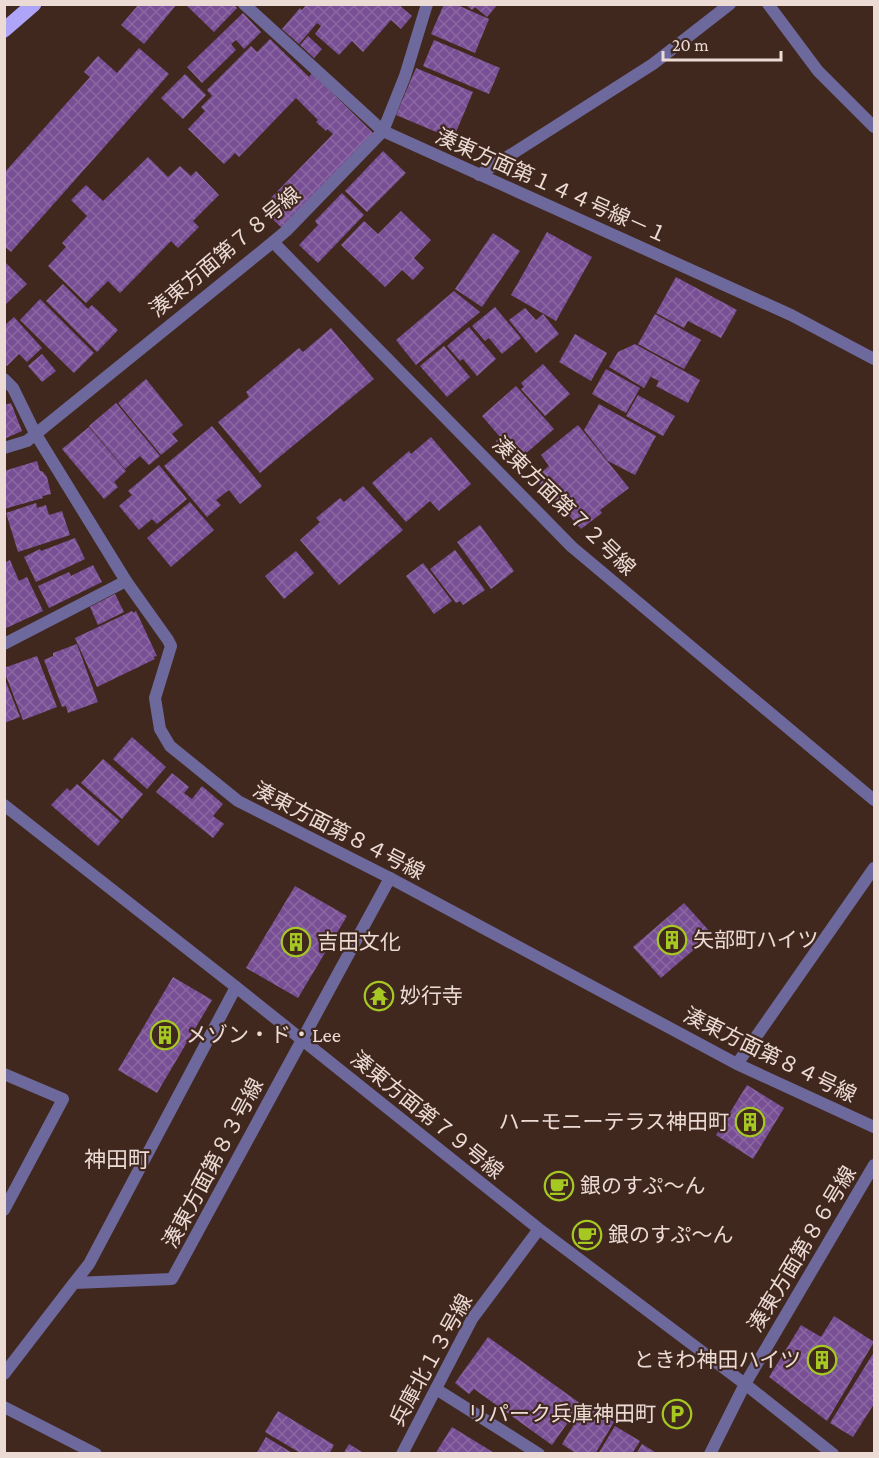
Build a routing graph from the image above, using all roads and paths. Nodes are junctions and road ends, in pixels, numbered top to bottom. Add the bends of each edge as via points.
1 (34, 4) edge
2 (244, 4) edge
3 (427, 4) edge
4 (730, 4) edge
5 (768, 4) edge
6 (4, 30) edge
7 (874, 128) edge
8 (383, 131) junction
9 (479, 175) junction
10 (273, 242) junction
11 (874, 359) edge
12 (4, 379) edge
13 (35, 433) junction
14 (4, 448) edge
15 (126, 581) junction
16 (4, 644) edge
17 (874, 800) edge
18 (4, 805) edge
19 (874, 868) edge
20 (390, 878) junction
21 (236, 987) junction
22 (302, 1040) junction
23 (737, 1064) junction
24 (4, 1074) edge
25 (874, 1127) edge
26 (874, 1165) edge
27 (4, 1210) edge
28 (539, 1229) junction
29 (74, 1283) junction
30 (4, 1374) edge
31 (745, 1384) junction
32 (436, 1389) junction
33 (4, 1407) edge
34 (96, 1454) edge
35 (402, 1454) edge
36 (539, 1454) edge
37 (710, 1454) edge
38 (833, 1454) edge

1 - 6 main road
2 - 8 street, 湊東方面第１４４号線－１
3 - 8 street, 湊東方面第７８号線
4 - 9 street via 653,64
5 - 7 street via 818,71
8 - 9 street, 湊東方面第１４４号線－１
8 - 10 street, 湊東方面第７８号線
9 - 11 street, 湊東方面第１４４号線－１ via 791,315
10 - 13 street, 湊東方面第７８号線
10 - 17 street, 湊東方面第７２号線 via 572,547
12 - 13 street, 湊東方面第８４号線 via 13,388
13 - 14 street, 湊東方面第７８号線 via 27,441
13 - 15 street, 湊東方面第８４号線
15 - 16 street
15 - 20 street, 湊東方面第８４号線 via 171,646 155,698 160,729 170,746 238,801
18 - 21 street, 湊東方面第７９号線
19 - 23 street
20 - 22 street, 湊東方面第８３号線
20 - 23 street, 湊東方面第８４号線
21 - 22 street, 湊東方面第７９号線
21 - 29 street via 89,1264
22 - 28 street, 湊東方面第７９号線
22 - 29 street, 湊東方面第８３号線 via 172,1279
23 - 25 street, 湊東方面第８４号線
24 - 27 street via 63,1099
26 - 31 street, 湊東方面第８６号線
28 - 31 street, 湊東方面第７９号線
28 - 32 street, 兵庫北１３号線 via 472,1319
29 - 30 street
31 - 37 street, 湊東方面第８６号線
31 - 38 street, 湊東方面第７９号線
32 - 35 street, 兵庫北１３号線
32 - 36 street
33 - 34 street

